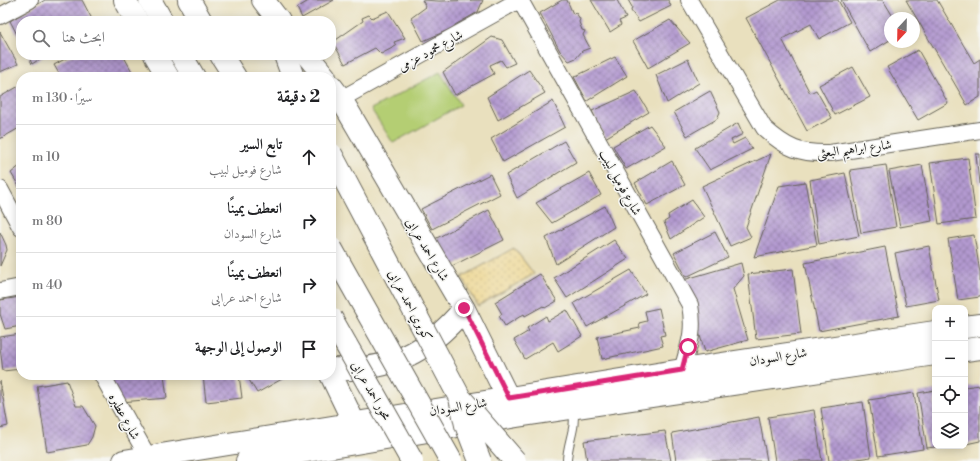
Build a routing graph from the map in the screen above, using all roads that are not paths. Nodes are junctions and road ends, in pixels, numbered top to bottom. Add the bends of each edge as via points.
1 (30, 0) edge
2 (125, 0) edge
3 (150, 0) edge
4 (189, 0) edge
5 (520, 0) edge
6 (689, 0) edge
7 (0, 16) edge
8 (134, 16) edge
9 (159, 16) edge
10 (198, 16) edge
11 (158, 60) edge
12 (184, 60) edge
13 (224, 60) edge
14 (287, 60) edge
15 (311, 60) edge
16 (165, 72) edge
17 (191, 72) edge
18 (232, 72) edge
19 (291, 72) edge
20 (321, 72) edge
21 (336, 93) edge
22 (980, 130) edge
23 (336, 163) edge
24 (0, 189) edge
25 (16, 219) edge
26 (336, 257) edge
27 (16, 288) edge
28 (0, 291) edge
29 (464, 308) junction
30 (980, 325) edge
31 (336, 327) edge
32 (968, 327) edge
33 (932, 332) edge
34 (980, 348) edge
35 (968, 350) edge
36 (932, 354) edge
37 (336, 369) edge
38 (682, 370) junction
39 (105, 380) edge
40 (334, 380) edge
41 (460, 398) junction
42 (513, 407) junction
43 (573, 408) junction
44 (355, 422) junction
45 (364, 442) junction
46 (307, 456) edge
47 (148, 457) junction
48 (124, 461) edge
49 (247, 461) edge
50 (412, 461) edge
51 (451, 461) edge
52 (480, 461) edge
53 (515, 461) edge
54 (566, 461) edge

1 - 7 street
2 - 8 main road
3 - 9 main road
4 - 10 main road
5 - 21 street, شارع محمود عزمى
5 - 38 street, شارع فوميل لبيب via 690,305 692,333
6 - 22 street, شارع ابراهيم البعثى via 764,128 778,141 794,150 812,154 830,153
11 - 16 main road
12 - 17 main road
13 - 18 main road
14 - 19 main road
15 - 20 main road
21 - 29 main road, شارع احمد عرابى
23 - 41 main road, كوبري احمد عرابى, bridge
24 - 25 street
26 - 51 main road, bridge
27 - 28 street
29 - 37 main road via 450,326 433,340 394,362 350,370
29 - 42 main road, شارع احمد عرابى
30 - 32 main road
31 - 50 main road, محور احمد عرابى, bridge
33 - 38 main road, شارع السودان
34 - 35 main road
36 - 43 main road, شارع السودان
38 - 42 main road, شارع السودان
39 - 47 street, شارع عطبره
40 - 44 main road
41 - 52 main road, كوبري احمد عرابى, bridge via 466,425
41 - 53 main road, bridge
42 - 43 main road, شارع السودان
42 - 44 main road, شارع السودان
42 - 45 main road, شارع السودان
43 - 54 lane via 574,428 568,444
44 - 45 main road
44 - 47 main road, شارع السودان
45 - 46 main road, شارع السودان
46 - 49 main road, شارع السودان
47 - 48 main road, شارع السودان

